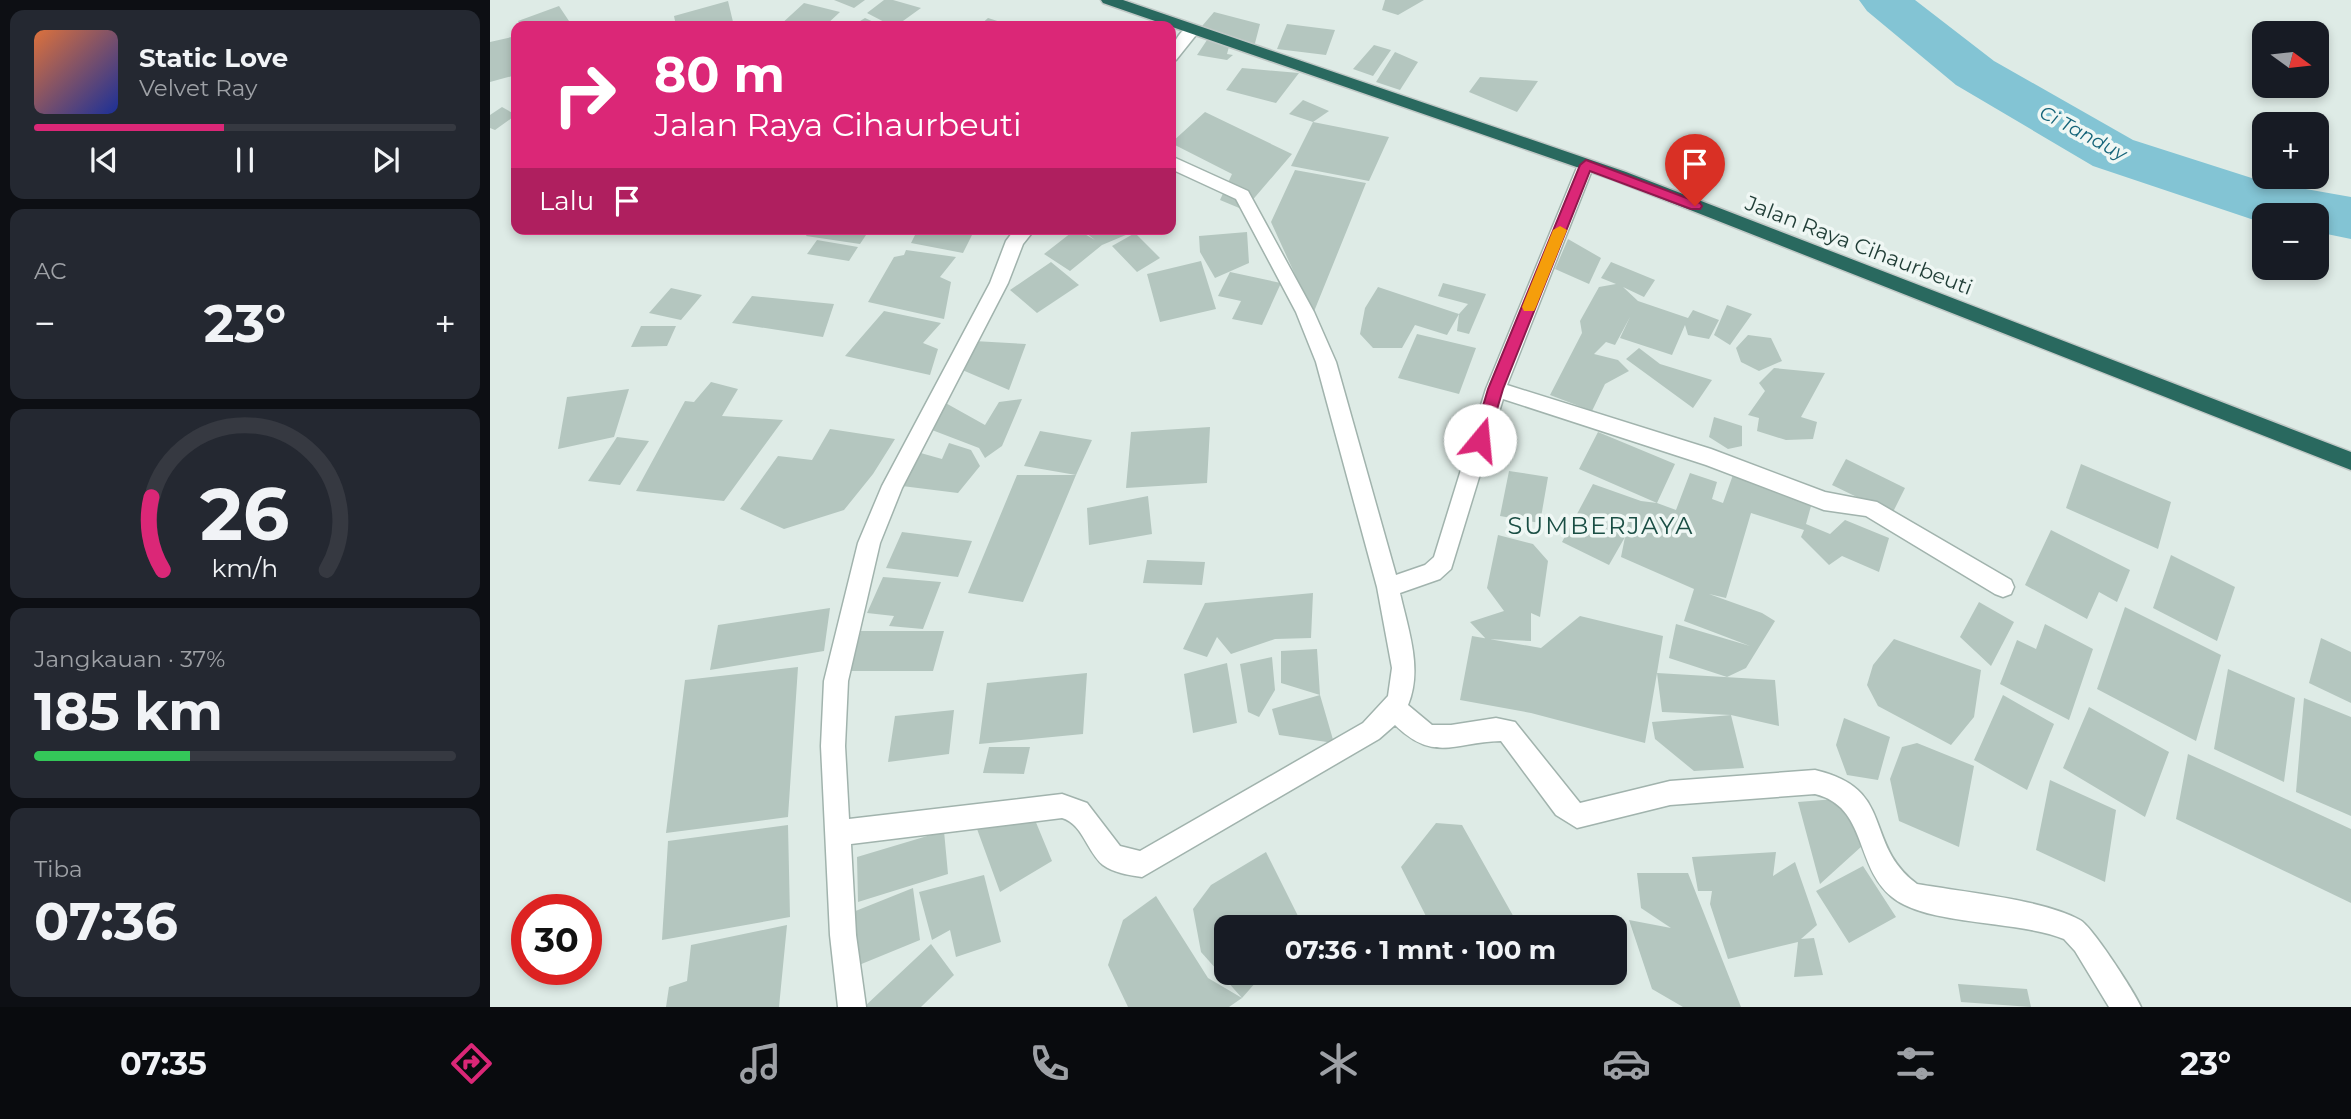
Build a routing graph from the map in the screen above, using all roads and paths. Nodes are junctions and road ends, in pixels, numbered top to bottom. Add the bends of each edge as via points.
1 (1108, 0) edge
2 (1167, 21) edge
3 (1176, 24) edge
4 (1192, 30) junction
5 (1176, 51) edge
6 (1176, 164) edge
7 (1586, 165) junction
8 (1020, 235) edge
9 (1496, 389) junction
10 (2351, 461) edge
11 (1388, 587) junction
12 (2003, 587) dead end
13 (1395, 709) junction
14 (839, 833) junction
15 (852, 1007) edge
16 (2127, 1007) edge

1 - 2 highway, Jalan Raya Cihaurbeuti
3 - 4 highway, Jalan Raya Cihaurbeuti
4 - 5 street
4 - 7 highway, Jalan Raya Cihaurbeuti
6 - 11 street via 1242,195 1305,312 1326,362
7 - 9 street
7 - 10 highway, Jalan Raya Cihaurbeuti
8 - 14 street via 892,486 869,543 836,681 833,746
9 - 11 street via 1443,562 1432,572
9 - 12 street via 1711,458 1824,501 1870,508
11 - 13 street via 1404,668
13 - 14 street via 1371,730 1142,863 1124,862 1111,855 1080,812 1062,806
13 - 16 street via 1420,734 1440,740 1507,730 1577,816 1670,793 1832,784 1856,801 1884,869 1896,885 1912,895 2054,922 2073,930
14 - 15 street via 843,935

